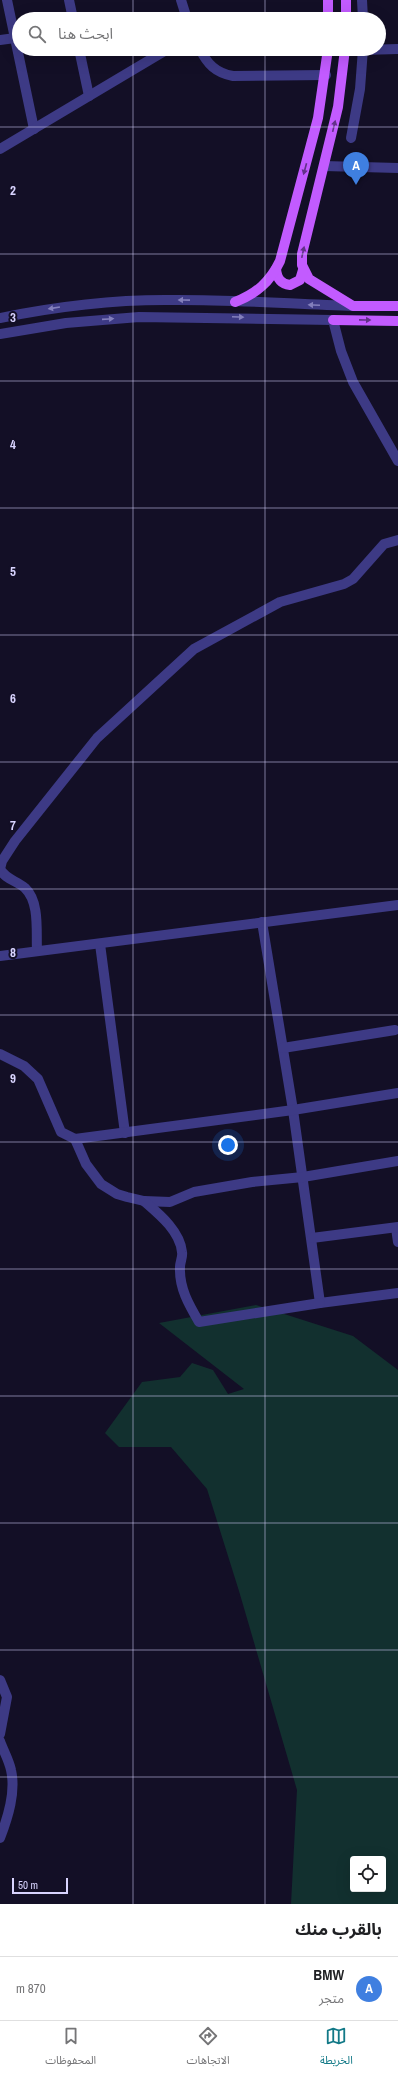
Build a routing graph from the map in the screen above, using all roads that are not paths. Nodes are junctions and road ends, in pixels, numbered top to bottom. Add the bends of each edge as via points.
1 (7, 0) edge
2 (69, 0) edge
3 (181, 0) edge
4 (328, 0) edge
5 (346, 0) edge
6 (362, 0) edge
7 (72, 12) edge
8 (185, 12) edge
9 (328, 12) edge
10 (346, 12) edge
11 (363, 12) edge
12 (12, 24) edge
13 (12, 38) edge
14 (0, 40) edge
15 (386, 49) edge
16 (398, 49) edge
17 (19, 56) edge
18 (80, 56) edge
19 (156, 56) edge
20 (204, 56) edge
21 (327, 56) edge
22 (344, 56) edge
23 (363, 56) edge
24 (326, 75) junction
25 (89, 96) junction
26 (34, 129) junction
27 (351, 138) dead end
28 (0, 149) edge
29 (324, 166) junction
30 (398, 168) edge
31 (276, 269) junction
32 (303, 270) junction
33 (236, 302) junction
34 (353, 306) junction
35 (398, 306) edge
36 (0, 318) edge
37 (333, 320) junction
38 (398, 321) edge
39 (0, 334) edge
40 (398, 461) edge
41 (398, 540) edge
42 (398, 905) edge
43 (262, 922) junction
44 (100, 944) junction
45 (37, 951) junction
46 (0, 956) edge
47 (395, 1030) dead end
48 (283, 1048) junction
49 (0, 1054) edge
50 (398, 1094) edge
51 (293, 1110) junction
52 (125, 1133) junction
53 (75, 1139) junction
54 (398, 1161) edge
55 (303, 1177) junction
56 (144, 1201) junction
57 (397, 1228) edge
58 (312, 1238) junction
59 (398, 1242) edge
60 (398, 1293) edge
61 (320, 1303) junction
62 (0, 1680) edge
63 (0, 1734) edge
64 (0, 1740) edge
65 (0, 1838) edge

1 - 12 street
2 - 7 street
3 - 8 street
4 - 9 main road
5 - 10 main road
6 - 11 street
13 - 14 street
15 - 16 street
17 - 26 street
18 - 25 street
19 - 25 street
20 - 24 street via 210,65 233,76
21 - 24 main road
29 -> 22 main road via 338,107
23 - 27 street
24 -> 31 main road via 313,139 283,253
25 - 26 street
26 - 28 street
29 - 30 street
32 -> 29 main road via 302,254
31 - 32 main road via 281,282 290,285 300,280
31 - 33 main road via 259,290
32 - 34 main road via 313,283
34 -> 33 street
33 -> 36 street via 130,301 60,307
34 - 35 main road
37 -> 38 main road
39 -> 37 street via 66,323 139,317
37 - 40 street via 353,382
41 - 45 street via 386,542 352,579 344,584 280,602 204,643 93,742 2,861 0,869 4,876 24,887 33,900
42 - 43 street
43 - 44 street
43 - 48 street
44 - 45 street
44 - 52 street
45 - 46 street
47 - 48 street
48 - 51 street
49 - 53 street via 24,1066 38,1079 61,1132
50 - 51 street
51 - 52 street
51 - 55 street
52 - 53 street
53 - 56 street via 86,1164 101,1184 117,1194
54 - 55 street
55 - 56 street via 194,1192 170,1202
55 - 58 street
56 - 61 street via 163,1218 178,1239 183,1252 180,1267 182,1286 199,1322
57 - 58 street
57 - 59 street
58 - 61 street
60 - 61 street
62 - 63 street via 7,1698
64 - 65 street via 11,1769 12,1780 6,1820

